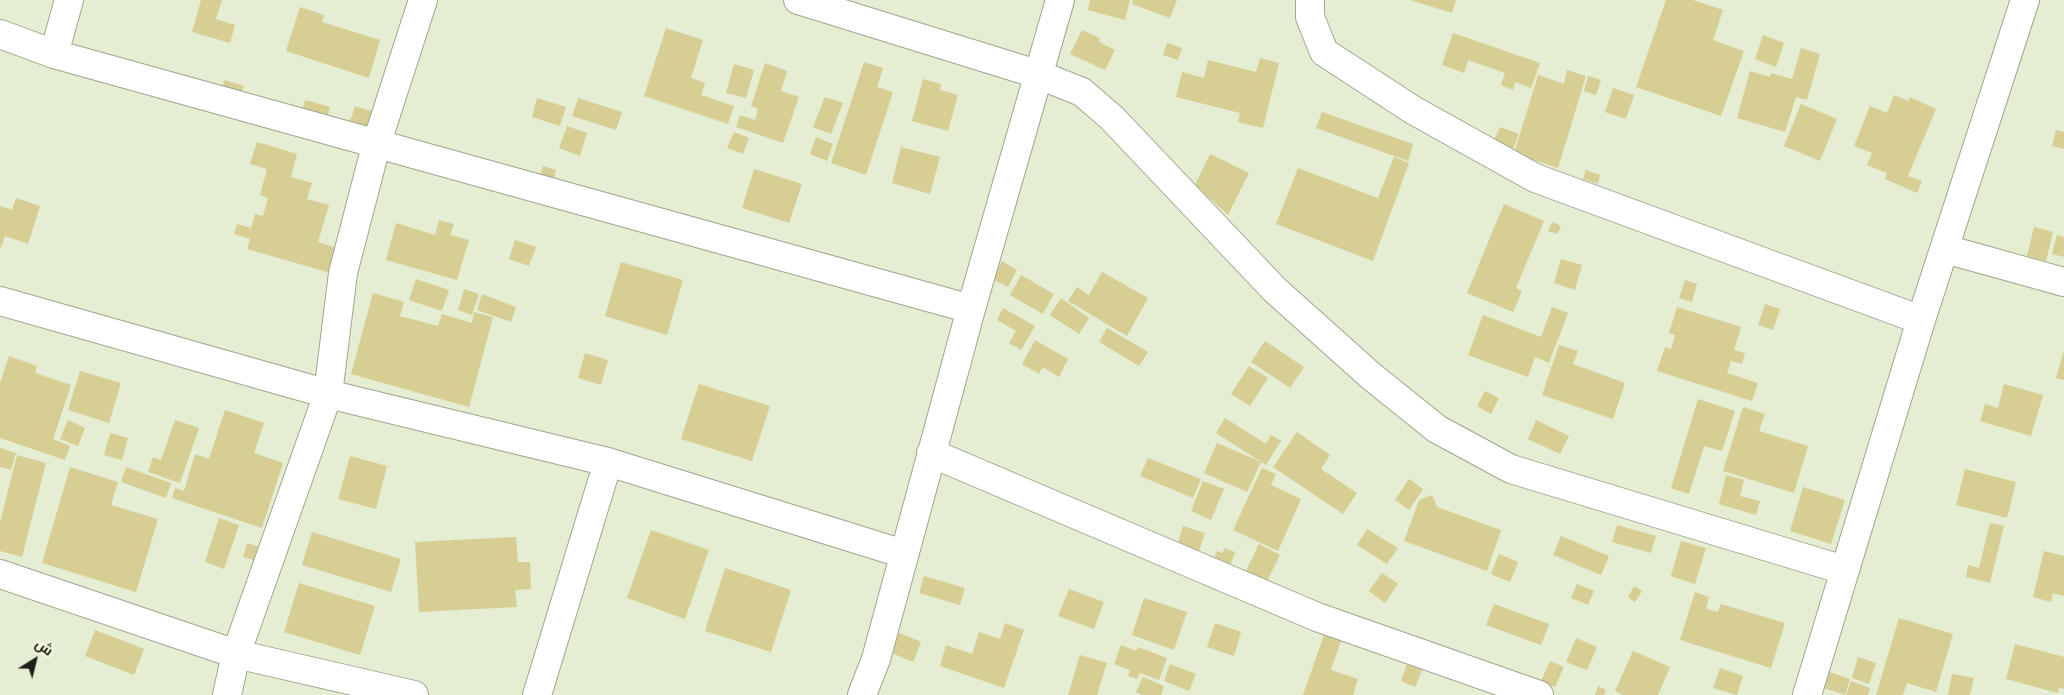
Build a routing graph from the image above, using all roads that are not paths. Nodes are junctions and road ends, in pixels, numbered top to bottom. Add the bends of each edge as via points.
1 (69, 0) edge
2 (423, 0) edge
3 (798, 0) edge
4 (1060, 0) edge
5 (1310, 0) edge
6 (2026, 0) edge
7 (0, 34) edge
8 (54, 54) junction
9 (1037, 74) junction
10 (377, 142) junction
11 (1945, 249) junction
12 (2064, 282) edge
13 (0, 301) edge
14 (971, 309) junction
15 (1921, 320) junction
16 (328, 394) junction
17 (931, 453) junction
18 (608, 462) junction
19 (904, 554) junction
20 (1844, 570) junction
21 (0, 574) edge
22 (236, 654) junction
23 (227, 695) edge
24 (414, 695) edge
25 (537, 695) edge
26 (862, 695) edge
27 (1539, 695) edge
28 (1807, 695) edge

1 - 8 street
2 - 10 street
3 - 9 street
4 - 9 street
5 - 15 street via 1310,17 1324,52 1413,110 1535,178
6 - 11 street
7 - 8 street
8 - 10 street
9 - 14 street
9 - 20 street via 1082,92 1112,118 1276,290 1371,376 1437,429 1511,469
10 - 14 street
10 - 16 street via 343,273
11 - 12 street
11 - 15 street
13 - 16 street
14 - 17 street
15 - 20 street
16 - 18 street
16 - 22 street
17 - 19 street
17 - 27 street via 1317,617
18 - 19 street
18 - 25 street
19 - 26 street via 876,659
20 - 28 street
21 - 22 street
22 - 23 street
22 - 24 street

